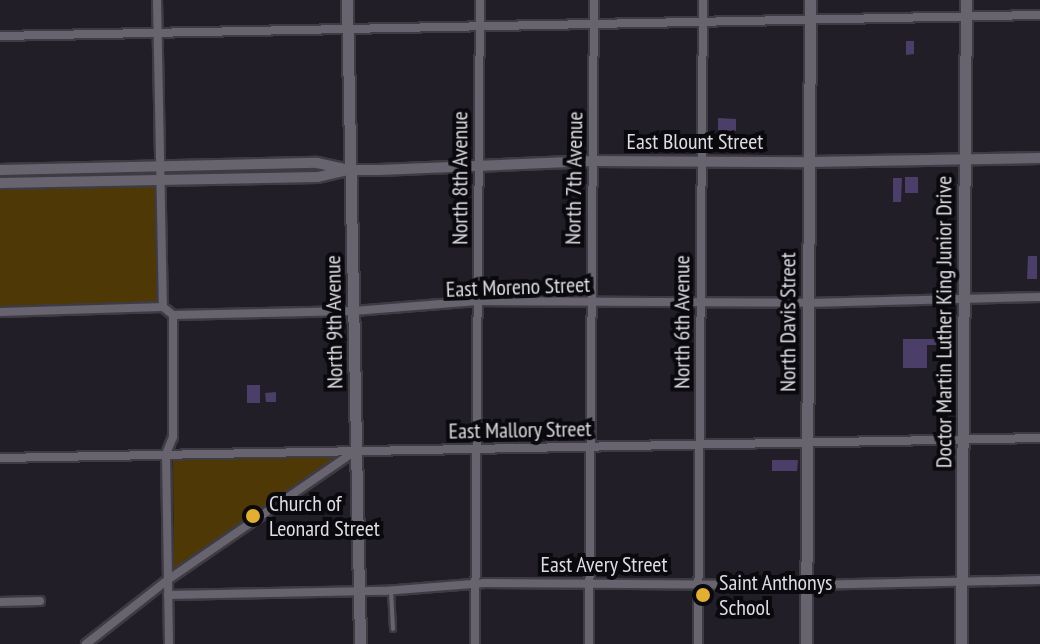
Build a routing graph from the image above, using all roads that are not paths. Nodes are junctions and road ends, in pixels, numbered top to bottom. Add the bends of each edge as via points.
1 (157, 0) edge
2 (347, 0) edge
3 (480, 0) edge
4 (594, 0) edge
5 (703, 0) edge
6 (810, 0) edge
7 (966, 0) edge
8 (1040, 15) edge
9 (966, 17) junction
10 (810, 20) junction
11 (703, 22) junction
12 (594, 24) junction
13 (479, 26) junction
14 (348, 29) junction
15 (157, 32) junction
16 (0, 36) edge
17 (1040, 158) edge
18 (965, 160) junction
19 (593, 161) junction
20 (702, 162) junction
21 (809, 162) junction
22 (478, 163) junction
23 (160, 167) junction
24 (0, 170) edge
25 (350, 170) junction
26 (160, 180) junction
27 (0, 183) edge
28 (1040, 297) edge
29 (963, 298) junction
30 (478, 301) junction
31 (591, 302) junction
32 (701, 302) junction
33 (808, 303) junction
34 (163, 307) junction
35 (354, 311) junction
36 (0, 312) edge
37 (173, 315) junction
38 (1040, 438) edge
39 (963, 439) junction
40 (807, 442) junction
41 (699, 444) junction
42 (591, 446) junction
43 (477, 448) junction
44 (355, 451) junction
45 (166, 454) junction
46 (0, 458) edge
47 (169, 579) junction
48 (1040, 580) edge
49 (962, 582) junction
50 (590, 583) junction
51 (475, 584) junction
52 (698, 584) junction
53 (806, 585) junction
54 (391, 591) junction
55 (359, 592) junction
56 (168, 595) junction
57 (40, 601) dead end
58 (0, 602) edge
59 (393, 629) dead end
60 (86, 644) edge
61 (169, 644) edge
62 (360, 644) edge
63 (475, 644) edge
64 (589, 644) edge
65 (698, 644) edge
66 (806, 644) edge
67 (961, 644) edge

1 - 15 street
2 - 14 main road, North 9th Avenue
3 - 13 street, North 8th Avenue
4 - 12 street, North 7th Avenue
5 - 11 street, North 6th Avenue
6 - 10 main road, North Davis Street
7 - 9 main road, Doctor Martin Luther King Junior Drive
8 - 9 street
9 - 10 street
9 - 18 main road, Doctor Martin Luther King Junior Drive
10 - 11 street
10 - 21 main road, North Davis Street
11 - 12 street
11 - 20 street, North 6th Avenue
12 - 13 street
12 - 19 street, North 7th Avenue
13 - 14 street
13 - 22 street, North 8th Avenue
14 - 15 street
14 - 25 main road, North 9th Avenue
15 - 16 street
15 - 23 street
17 - 18 street, East Blount Street
18 - 21 street, East Blount Street
18 - 29 main road, Doctor Martin Luther King Junior Drive
19 - 20 street, East Blount Street
19 - 22 street, East Blount Street
19 - 31 street, North 7th Avenue
20 - 21 street, East Blount Street
20 - 32 street, North 6th Avenue
21 - 33 main road, North Davis Street
22 - 25 street, East Blount Street
22 - 30 street, North 8th Avenue
23 - 24 street, East Blount Street
23 - 25 street, East Blount Street via 317,163
23 - 26 street
25 - 26 street, East Blount Street via 318,177
25 - 35 main road, North 9th Avenue
26 - 27 street, East Blount Street
26 - 34 street
28 - 29 street, East Moreno Street
29 - 33 street, East Moreno Street
29 - 39 main road, Doctor Martin Luther King Junior Drive
30 - 31 street, East Moreno Street
30 - 35 street, East Moreno Street
30 - 43 street, North 8th Avenue
31 - 32 street, East Moreno Street
31 - 42 street, North 7th Avenue
32 - 33 street, East Moreno Street
32 - 41 street, North 6th Avenue
33 - 40 main road, North Davis Street
34 - 36 street
34 - 37 street
35 - 37 street, East Moreno Street
35 - 44 main road, North 9th Avenue
37 - 45 street via 173,437
38 - 39 street, East Mallory Street
39 - 40 street, East Mallory Street
39 - 49 main road, Doctor Martin Luther King Junior Drive
40 - 41 street, East Mallory Street
40 - 53 main road, North Davis Street
41 - 42 street, East Mallory Street
41 - 52 street, North 6th Avenue
42 - 43 street, East Mallory Street
42 - 50 street, North 7th Avenue
43 - 44 street, East Mallory Street
43 - 51 street, North 8th Avenue
44 - 45 street, East Mallory Street
44 - 47 street
44 - 55 main road, North 9th Avenue
45 - 46 street, East Mallory Street
45 - 47 street
47 - 56 street
47 - 60 street
48 - 49 street, East Avery Street
49 - 53 street, East Avery Street
49 - 67 main road, Doctor Martin Luther King Junior Drive
50 - 51 street, East Avery Street
50 - 52 street, East Avery Street
50 - 64 street, North 7th Avenue
51 - 54 street, East Avery Street
51 - 63 street, North 8th Avenue
52 - 53 street, East Avery Street
52 - 65 street, North 6th Avenue
53 - 66 main road, North Davis Street
54 - 55 street, East Avery Street
54 - 59 lane
55 - 56 street, East Avery Street
55 - 62 main road, North 9th Avenue
56 - 61 street
57 - 58 street

